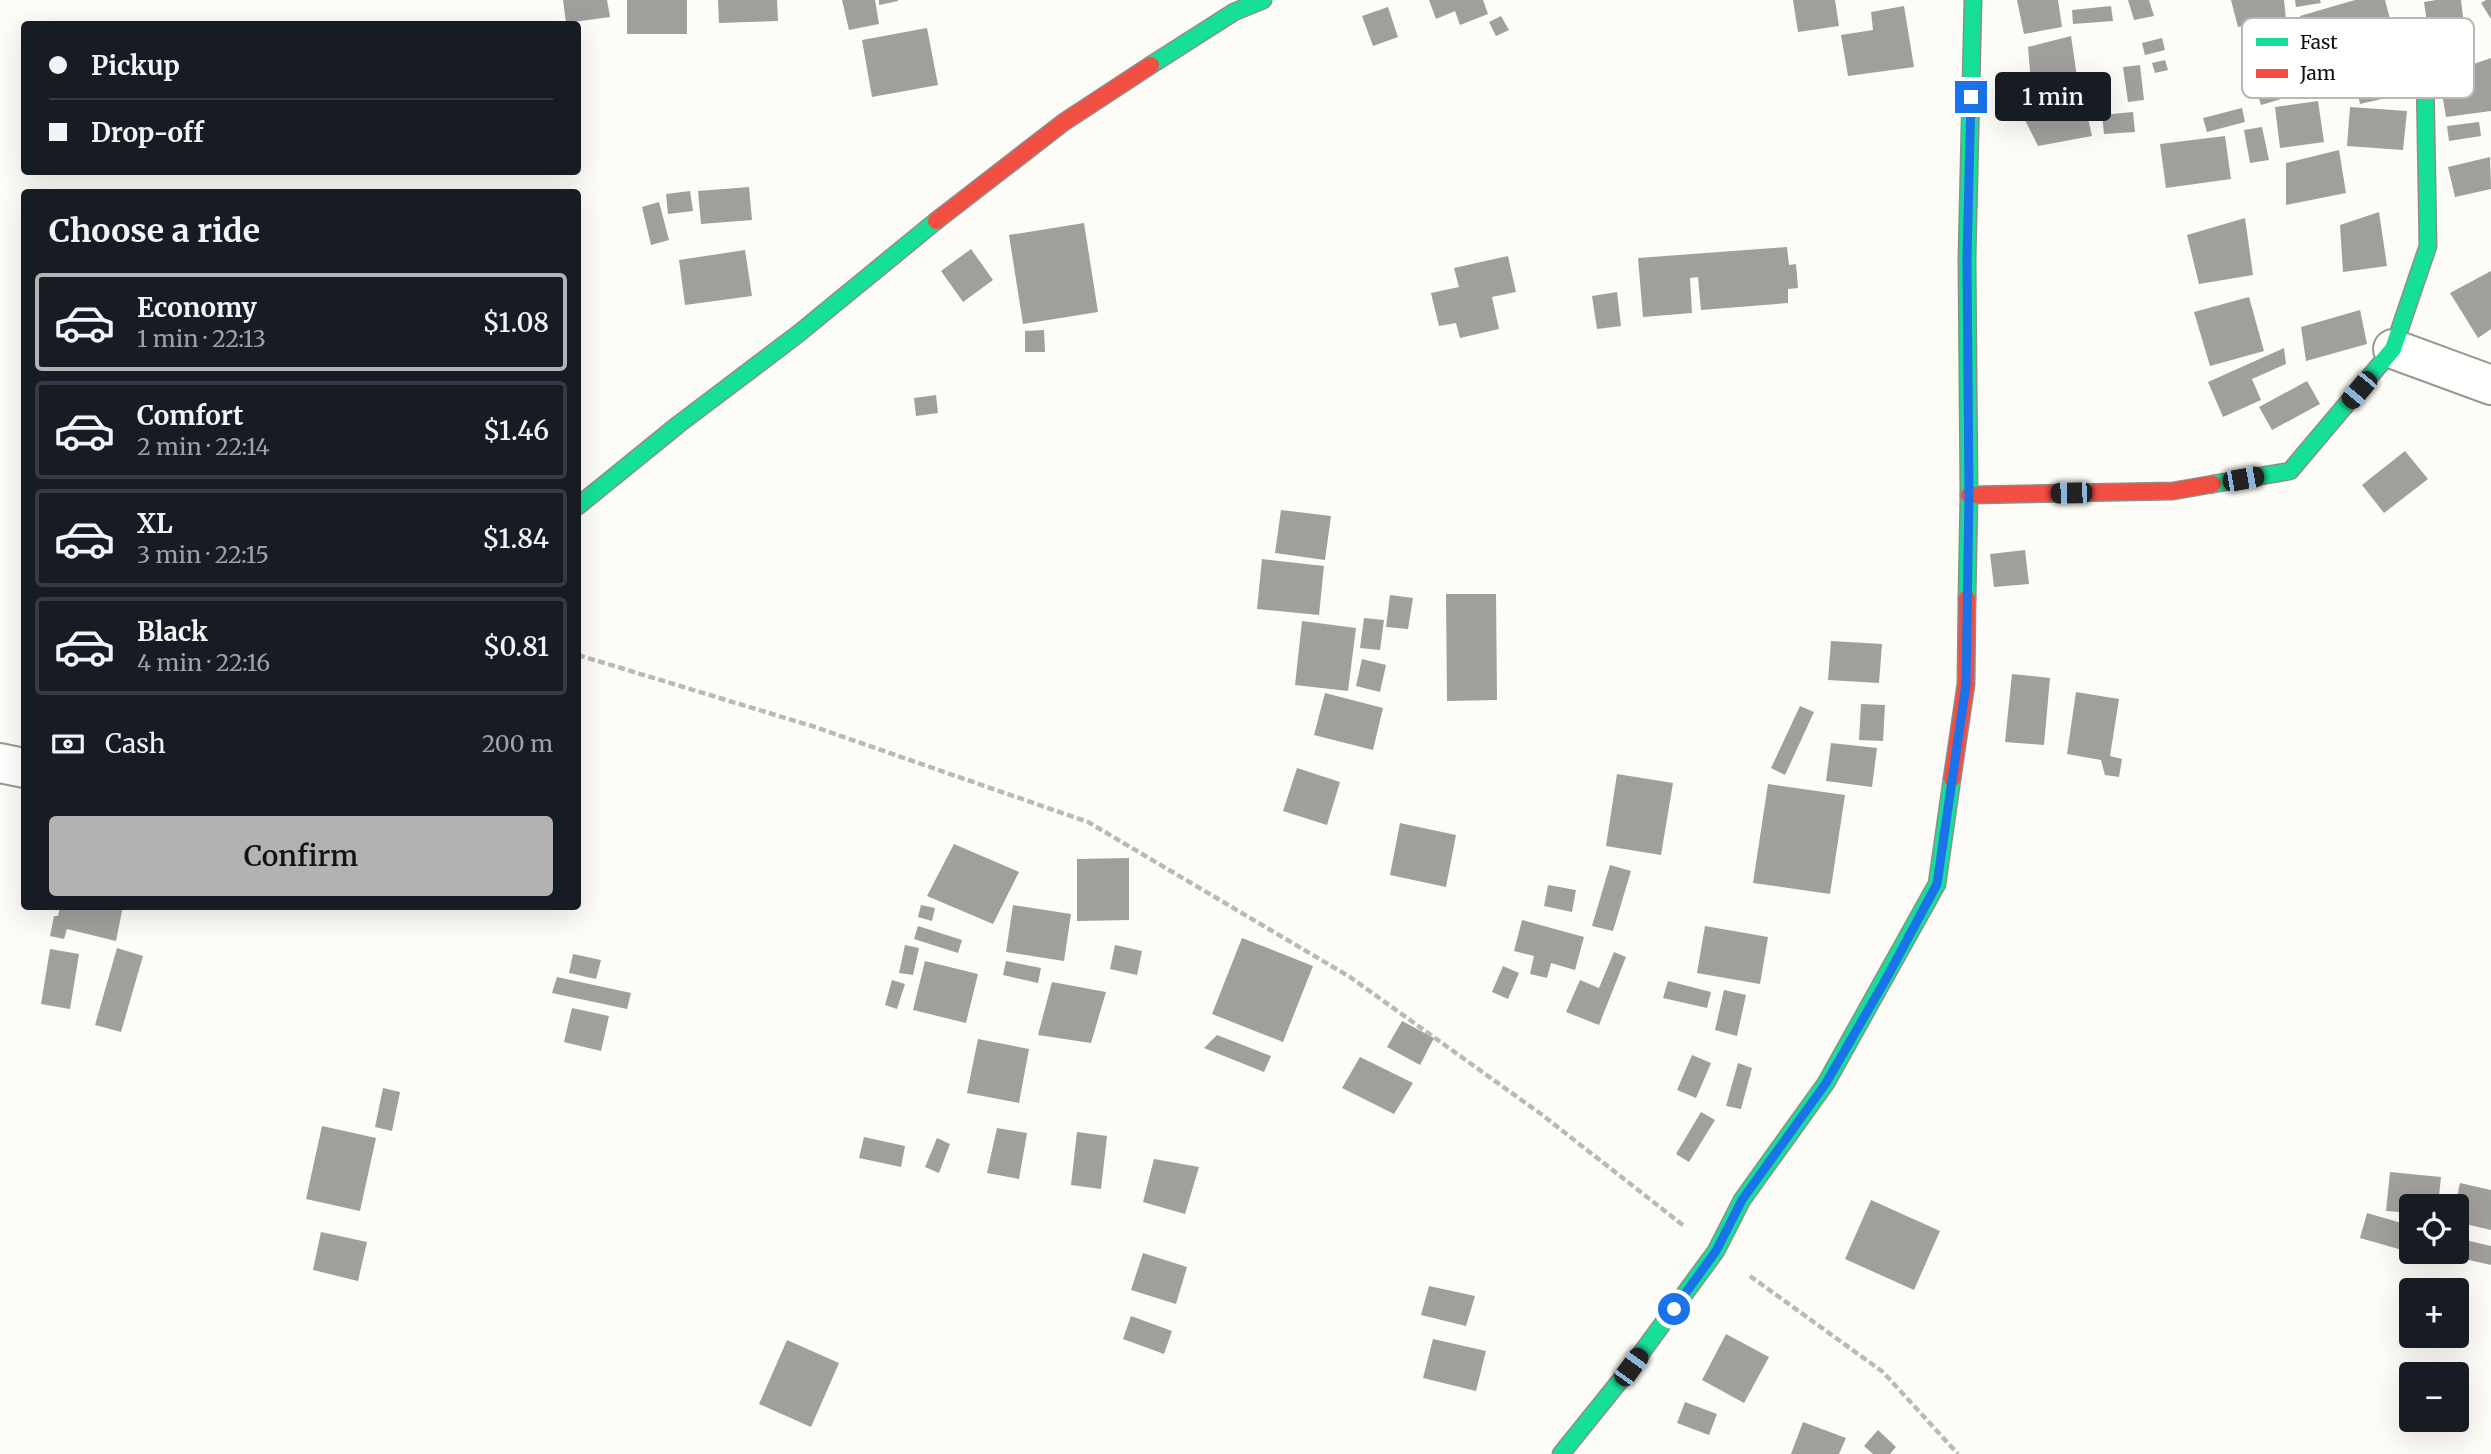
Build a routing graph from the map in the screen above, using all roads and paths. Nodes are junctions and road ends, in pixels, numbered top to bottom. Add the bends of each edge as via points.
1 (1263, 0) edge
2 (1973, 0) edge
3 (2425, 98) edge
4 (2393, 349) junction
5 (2491, 385) edge
6 (1969, 495) junction
7 (581, 504) edge
8 (581, 655) edge
9 (0, 763) edge
10 (21, 767) edge
11 (1716, 1251) junction
12 (1561, 1454) edge
13 (1958, 1454) edge

1 - 7 street via 1234,12 1064,122
2 - 6 street via 1967,259
3 - 4 street via 2428,246
4 - 5 street
4 - 6 street via 2290,471 2173,491
6 - 11 street via 1966,684 1937,884 1826,1083 1742,1200
8 - 11 path via 815,727 1088,822 1350,977 1541,1114
9 - 10 street
11 - 12 street
11 - 13 path via 1883,1372

